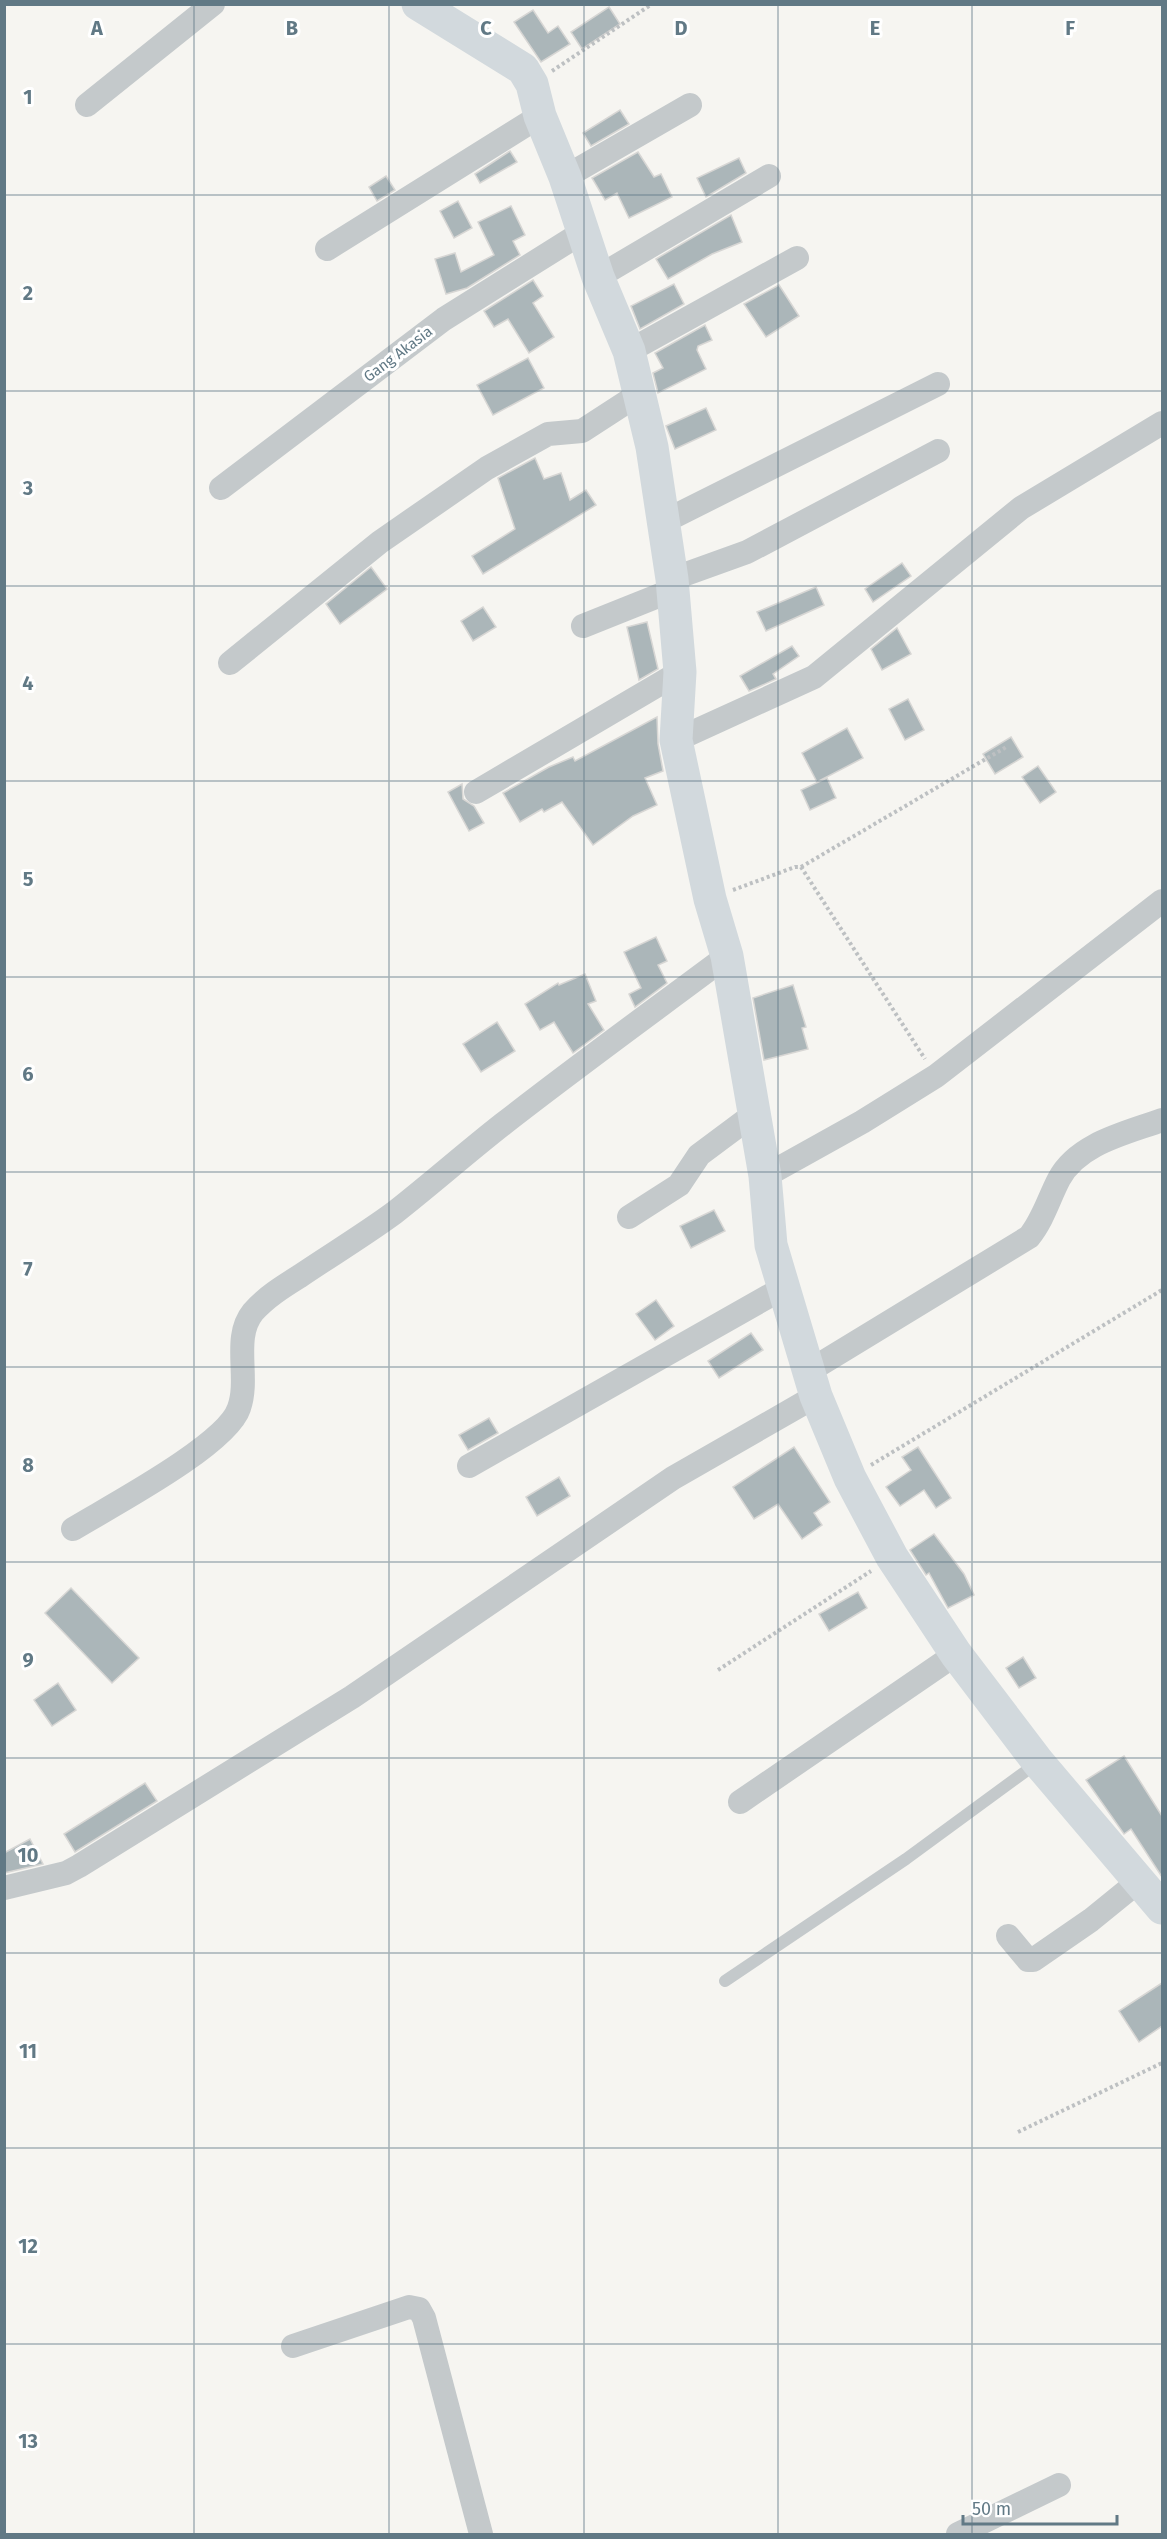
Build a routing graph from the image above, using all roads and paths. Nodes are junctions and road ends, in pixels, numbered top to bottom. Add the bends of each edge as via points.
1 (213, 4) edge
2 (418, 4) edge
3 (652, 4) edge
4 (531, 84) junction
5 (87, 105) dead end
6 (690, 105) dead end
7 (540, 117) junction
8 (769, 176) dead end
9 (565, 177) junction
10 (583, 232) junction
11 (327, 249) dead end
12 (797, 258) dead end
13 (598, 277) junction
14 (629, 351) junction
15 (938, 384) dead end
16 (639, 394) junction
17 (1162, 423) edge
18 (938, 451) dead end
19 (221, 488) dead end
20 (663, 522) junction
21 (672, 585) junction
22 (583, 626) dead end
23 (230, 663) dead end
24 (680, 672) junction
25 (676, 740) junction
26 (1008, 746) dead end
27 (476, 792) dead end
28 (801, 867) junction
29 (710, 899) junction
30 (1162, 901) edge
31 (727, 956) junction
32 (936, 1076) junction
33 (754, 1114) junction
34 (1162, 1120) edge
35 (765, 1176) junction
36 (629, 1216) dead end
37 (785, 1287) junction
38 (1162, 1290) edge
39 (813, 1383) junction
40 (469, 1466) dead end
41 (850, 1478) junction
42 (73, 1529) dead end
43 (892, 1557) junction
44 (956, 1654) junction
45 (718, 1670) dead end
46 (1038, 1762) junction
47 (740, 1802) dead end
48 (1138, 1881) junction
49 (4, 1888) edge
50 (1162, 1908) edge
51 (1008, 1936) dead end
52 (725, 1981) dead end
53 (1162, 2063) edge
54 (1018, 2132) dead end
55 (293, 2346) dead end
56 (1059, 2485) dead end
57 (481, 2535) edge
58 (958, 2535) edge

1 - 5 street
2 - 4 main road via 510,59 523,69
3 - 4 path
4 - 7 main road
6 - 9 street
7 - 9 main road
7 - 11 street
8 - 13 street
9 - 10 main road
10 - 13 main road
10 - 19 street, Gang Akasia via 444,319
12 - 14 street
13 - 14 main road
14 - 16 main road
15 - 20 street
16 - 20 main road via 652,447
16 - 23 street via 582,431 548,434 488,468 380,542
17 - 25 street via 1021,508 814,677
18 - 21 street via 747,552
20 - 21 main road
21 - 22 street
21 - 24 main road
24 - 25 main road
24 - 27 street
25 - 29 main road
26 - 28 path
28 - 29 path
28 - 32 path
29 - 31 main road
30 - 32 street
31 - 33 main road
31 - 42 street via 521,1110 394,1212 275,1292 253,1312 245,1326 244,1385 234,1419 177,1466
32 - 35 street
33 - 35 main road
33 - 36 street via 699,1155 679,1185
34 - 39 street via 1096,1144 1060,1177 1029,1237
35 - 37 main road via 771,1245
37 - 39 main road
37 - 40 street
38 - 41 path
39 - 41 main road
39 - 49 street via 352,1697 66,1874
41 - 43 main road
43 - 44 main road
43 - 45 path
44 - 46 main road
44 - 47 street
46 - 48 main road
46 - 52 lane via 906,1859
48 - 50 main road
48 - 51 street via 1033,1960 1028,1960
53 - 54 path
55 - 57 street via 409,2307 419,2309
56 - 58 street

